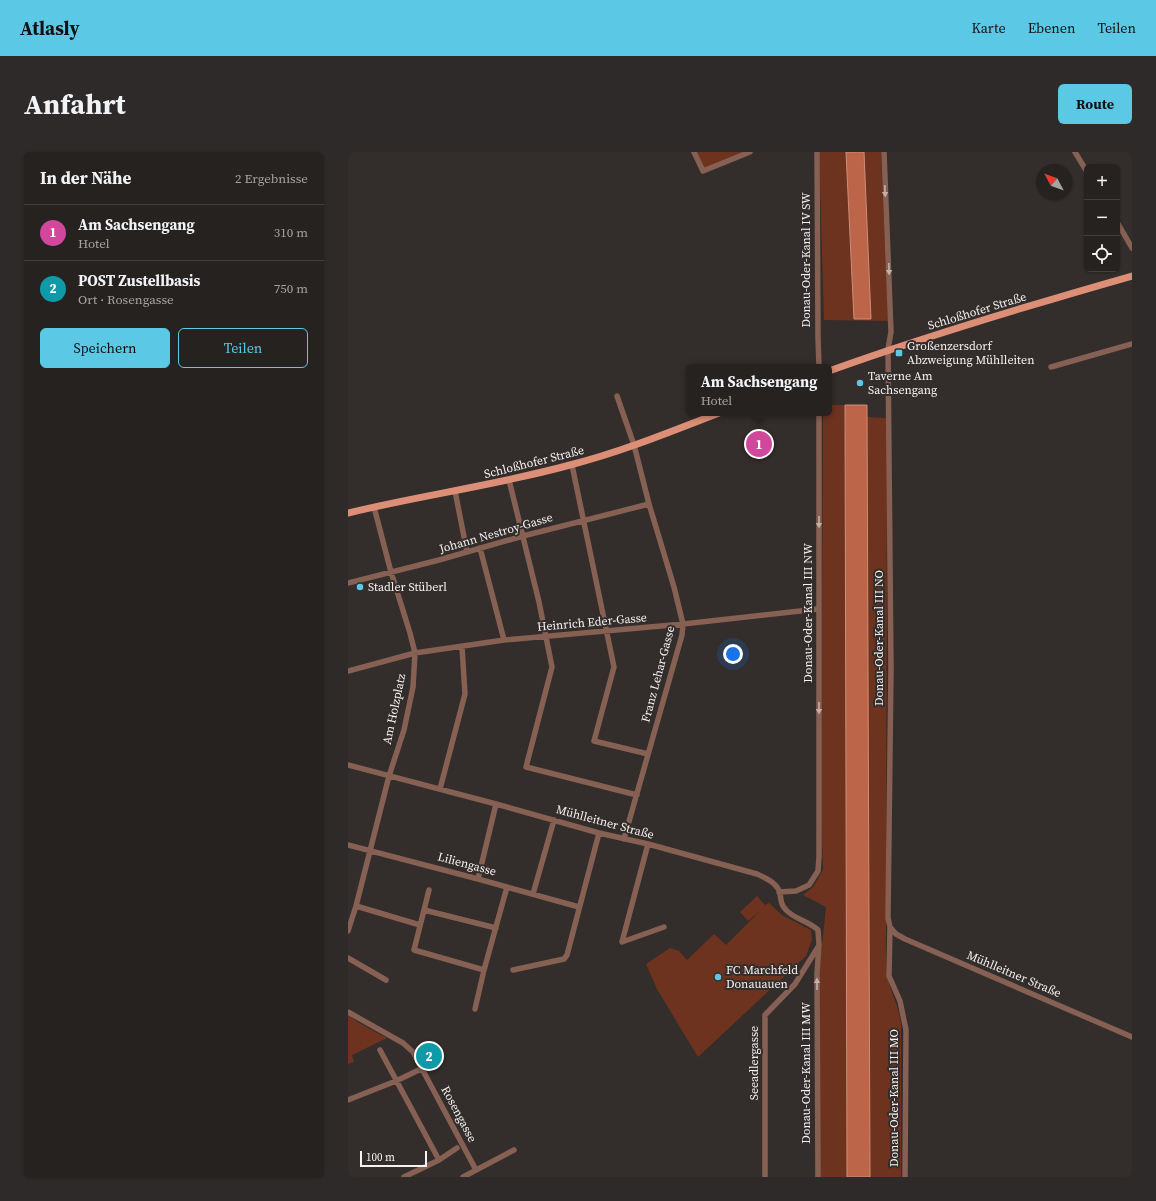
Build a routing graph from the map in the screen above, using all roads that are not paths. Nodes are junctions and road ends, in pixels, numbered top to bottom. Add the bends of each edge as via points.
1 (694, 152) edge
2 (750, 152) edge
3 (817, 152) edge
4 (884, 152) edge
5 (1075, 152) edge
6 (1084, 167) edge
7 (1120, 227) edge
8 (1132, 248) edge
9 (1132, 276) edge
10 (1132, 344) edge
11 (888, 350) junction
12 (819, 364) edge
13 (1052, 366) dead end
14 (832, 370) edge
15 (616, 396) dead end
16 (711, 416) edge
17 (819, 416) edge
18 (634, 445) junction
19 (572, 465) junction
20 (510, 480) junction
21 (454, 491) junction
22 (649, 504) junction
23 (374, 507) junction
24 (348, 513) edge
25 (583, 521) junction
26 (523, 536) junction
27 (480, 548) junction
28 (467, 552) junction
29 (391, 572) junction
30 (348, 583) edge
31 (818, 609) junction
32 (683, 624) junction
33 (607, 632) junction
34 (547, 637) junction
35 (504, 640) junction
36 (462, 646) junction
37 (415, 654) junction
38 (348, 671) edge
39 (648, 754) junction
40 (348, 765) edge
41 (389, 776) junction
42 (440, 789) junction
43 (637, 795) junction
44 (496, 804) junction
45 (554, 820) junction
46 (599, 833) junction
47 (624, 839) junction
48 (648, 844) junction
49 (348, 845) edge
50 (371, 850) junction
51 (478, 879) junction
52 (507, 887) junction
53 (430, 890) dead end
54 (780, 892) junction
55 (533, 894) junction
56 (356, 906) junction
57 (579, 908) junction
58 (424, 910) junction
59 (420, 925) junction
60 (664, 926) dead end
61 (890, 927) junction
62 (496, 928) junction
63 (348, 931) edge
64 (819, 945) junction
65 (348, 958) edge
66 (484, 970) junction
67 (513, 970) dead end
68 (386, 980) dead end
69 (475, 1009) dead end
70 (348, 1012) edge
71 (1132, 1037) edge
72 (380, 1050) dead end
73 (423, 1068) junction
74 (396, 1081) junction
75 (348, 1100) edge
76 (457, 1148) dead end
77 (514, 1150) dead end
78 (439, 1160) junction
79 (476, 1170) junction
80 (404, 1177) edge
81 (463, 1177) edge
82 (765, 1177) edge
83 (818, 1177) edge
84 (904, 1177) edge

1 - 2 street via 703,172
3 - 12 street, Donau-Oder-Kanal IV SW
4 -> 11 street via 891,332
5 - 6 street
7 - 8 street
9 - 11 main road, Schloßhofer Straße
10 - 13 street
11 - 14 main road, Schloßhofer Straße
11 - 61 street, Donau-Oder-Kanal III NO
15 - 18 street, Franz Lehar-Gasse
16 - 18 main road, Schloßhofer Straße
17 -> 31 street, Donau-Oder-Kanal III NW
18 - 19 main road, Schloßhofer Straße
18 - 22 street, Franz Lehar-Gasse
19 - 20 main road, Schloßhofer Straße
19 - 25 street
20 - 21 main road, Schloßhofer Straße
20 - 26 street
21 - 23 main road, Schloßhofer Straße
21 - 28 street
22 - 25 street, Johann Nestroy-Gasse
22 - 32 street, Franz Lehar-Gasse
23 - 24 main road, Schloßhofer Straße
23 - 29 street, Am Holzplatz
25 - 26 street, Johann Nestroy-Gasse
25 - 33 street
26 - 27 street, Johann Nestroy-Gasse
26 - 34 street
27 - 28 street, Johann Nestroy-Gasse
27 - 35 street
28 - 29 street, Johann Nestroy-Gasse
29 - 30 street, Johann Nestroy-Gasse
29 - 37 street, Am Holzplatz
31 - 32 street, Heinrich Eder-Gasse
31 -> 54 street, Donau-Oder-Kanal III NW via 818,871 809,885 796,891
32 - 33 street, Heinrich Eder-Gasse
32 - 39 street, Franz Lehar-Gasse
33 - 34 street, Heinrich Eder-Gasse
33 - 39 street via 614,667 594,740
34 - 35 street, Heinrich Eder-Gasse
34 - 43 street via 552,667 526,767
35 - 36 street, Heinrich Eder-Gasse
36 - 37 street, Heinrich Eder-Gasse
36 - 42 street via 464,694
37 - 38 street, Heinrich Eder-Gasse
37 - 41 street, Am Holzplatz via 413,687 404,730
39 - 43 street, Franz Lehar-Gasse
40 - 41 street, Mühlleitner Straße
41 - 42 street, Mühlleitner Straße
41 - 50 street, Am Holzplatz
42 - 44 street, Mühlleitner Straße
43 - 47 street, Franz Lehar-Gasse
44 - 45 street, Mühlleitner Straße
44 - 51 street
45 - 46 street, Mühlleitner Straße
45 - 55 street
46 - 47 street, Mühlleitner Straße
46 - 57 street
47 - 48 street, Mühlleitner Straße
48 - 54 street, Mühlleitner Straße via 757,874 770,880
48 - 60 street via 622,942
49 - 50 street, Liliengasse
50 - 51 street, Liliengasse
50 - 56 street, Am Holzplatz
51 - 52 street, Liliengasse
52 - 55 street, Liliengasse
52 - 62 street
53 - 58 street
54 - 64 street, Mühlleitner Straße via 781,904 787,912 818,930
55 - 57 street, Liliengasse
56 - 59 street
56 - 63 street, Am Holzplatz
57 - 67 street via 564,959
58 - 59 street
58 - 62 street
59 - 66 street via 414,950
61 - 71 street, Mühlleitner Straße via 905,939
61 - 84 street, Donau-Oder-Kanal III MO via 889,976 900,1001 906,1030
62 - 66 street
64 - 82 street, Seeadlergasse via 795,984 765,1015
83 -> 64 street, Donau-Oder-Kanal III MW
65 - 68 street
66 - 69 street
70 - 73 street, Rosengasse via 403,1043 413,1052
72 - 74 street
73 - 74 street
73 - 79 street, Rosengasse
74 - 75 street
74 - 78 street
76 - 78 street
77 - 79 street
78 - 80 street
79 - 81 street

